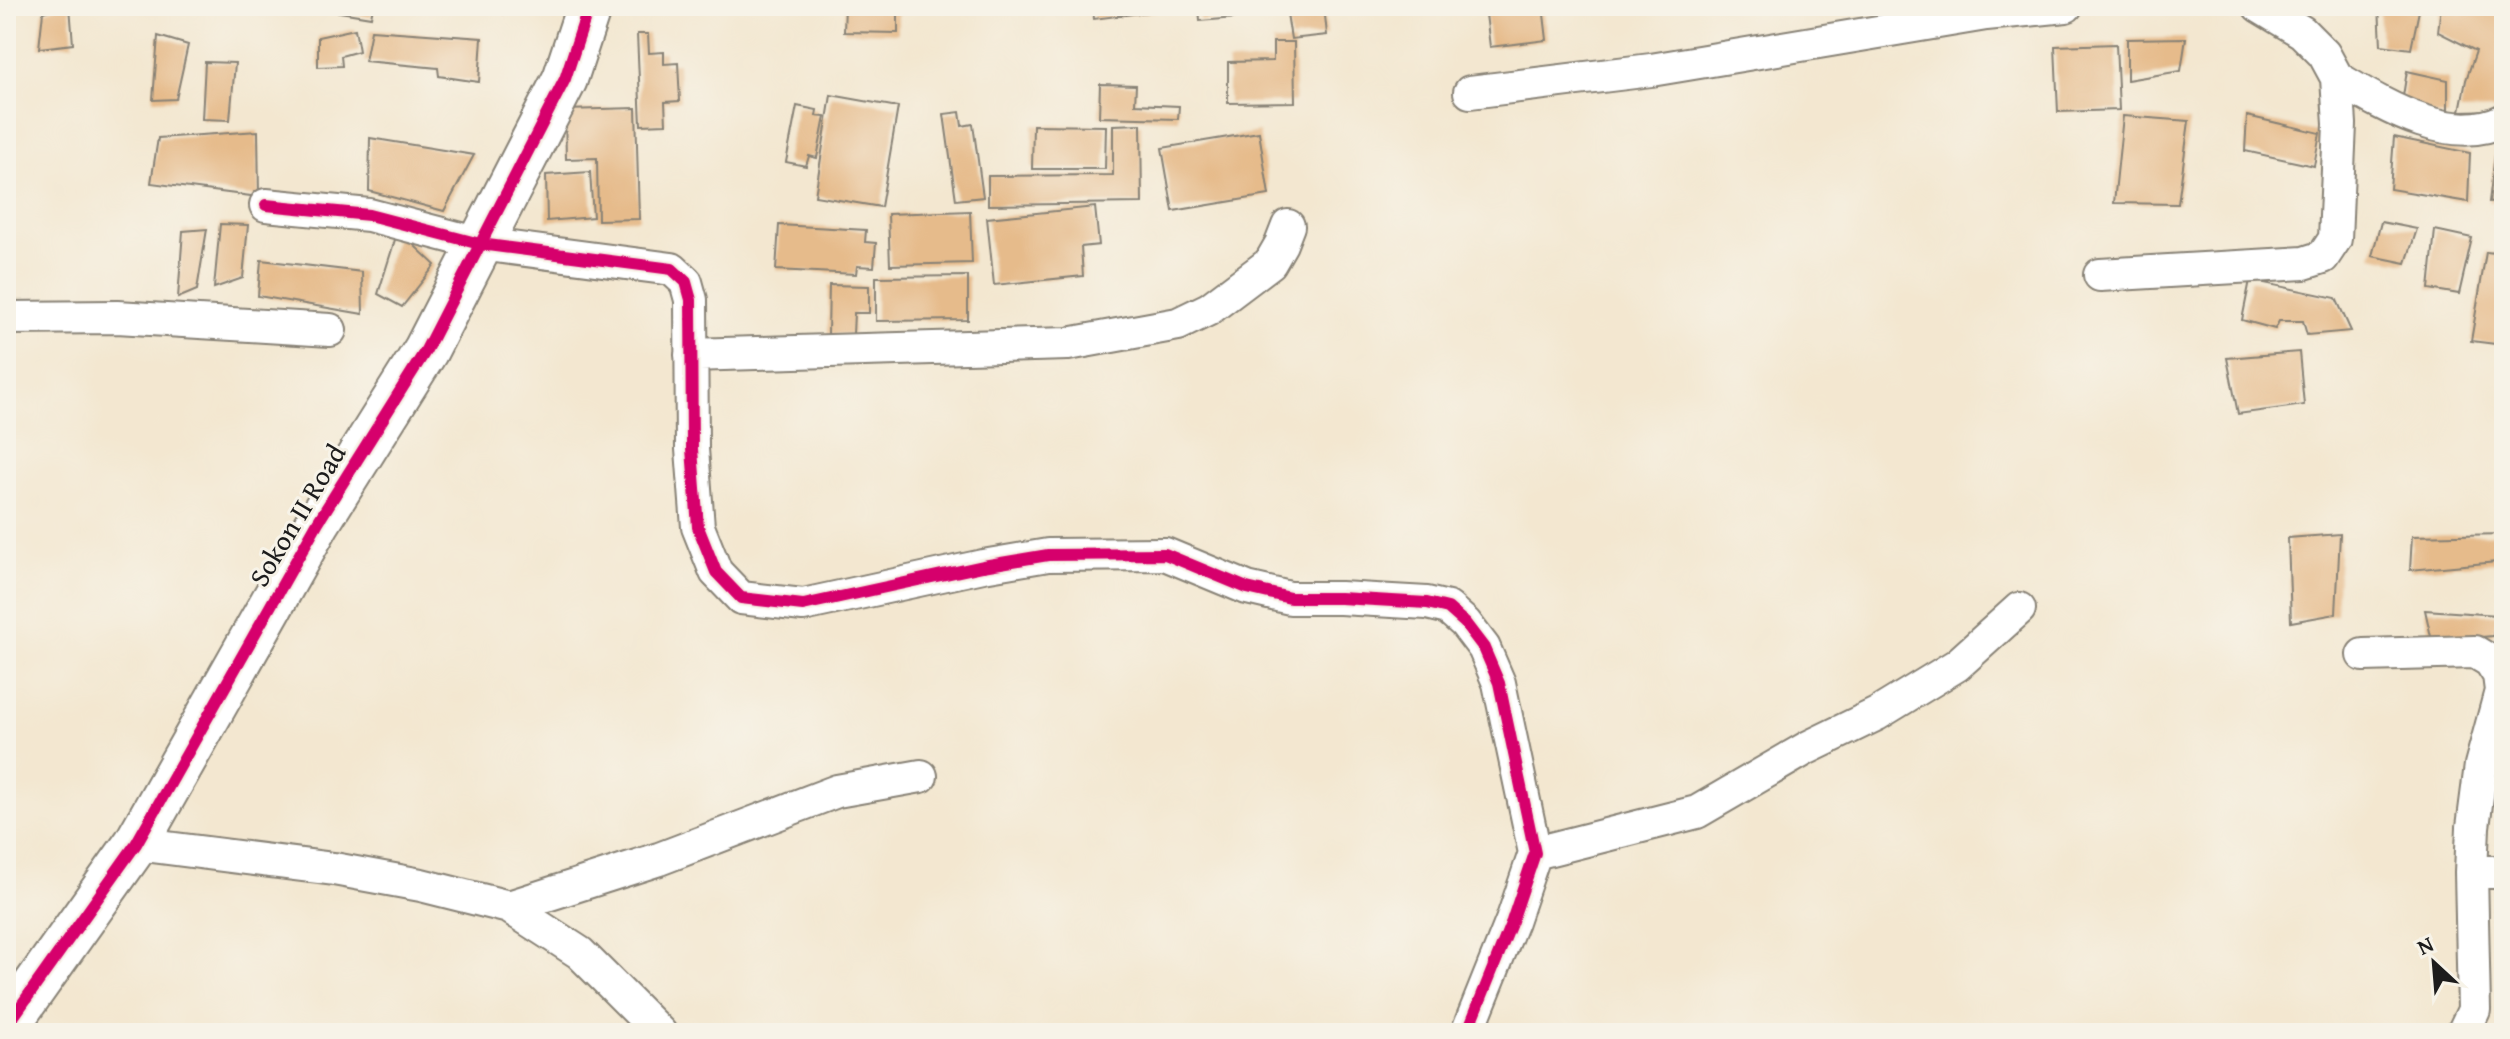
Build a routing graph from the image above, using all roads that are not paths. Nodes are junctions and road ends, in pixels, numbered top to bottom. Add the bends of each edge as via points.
1 (589, 6) edge
2 (2066, 6) edge
3 (2259, 6) edge
4 (1988, 10) edge
5 (2337, 78) junction
6 (1470, 92) dead end
7 (2504, 120) edge
8 (266, 205) dead end
9 (1288, 226) dead end
10 (480, 244) junction
11 (2100, 275) dead end
12 (6, 318) edge
13 (330, 330) dead end
14 (691, 355) junction
15 (2019, 609) dead end
16 (2363, 655) dead end
17 (921, 776) dead end
18 (136, 844) junction
19 (1535, 853) junction
20 (2471, 872) junction
21 (2504, 872) edge
22 (509, 907) junction
23 (6, 1027) edge
24 (660, 1033) edge
25 (1467, 1033) edge
26 (2463, 1033) edge

1 - 10 street, Sokon II Road via 565,79
2 - 4 street
3 - 5 street via 2302,32 2324,54
4 - 6 street via 1651,70
5 - 7 street via 2400,114 2450,127 2488,128
5 - 11 street via 2335,239 2323,257 2304,263
8 - 10 street via 369,215
9 - 14 street via 1270,263 1209,309 1178,324 1068,344
10 - 14 street via 672,269 686,282 691,300
10 - 18 street, Sokon II Road via 426,350 318,522
12 - 13 street via 117,317
14 - 19 street via 698,527 716,572 741,598 803,605 1048,555 1165,554 1247,588 1290,598 1448,608 1484,648 1499,683
15 - 19 street via 1957,665 1697,812
16 - 20 street via 2475,652 2499,675 2501,691 2481,765
17 - 22 street via 837,791 659,859
18 - 22 street via 334,869
18 - 23 street, Sokon II Road
19 - 25 street
20 - 21 street
20 - 26 street via 2474,1010
22 - 24 street via 580,953

